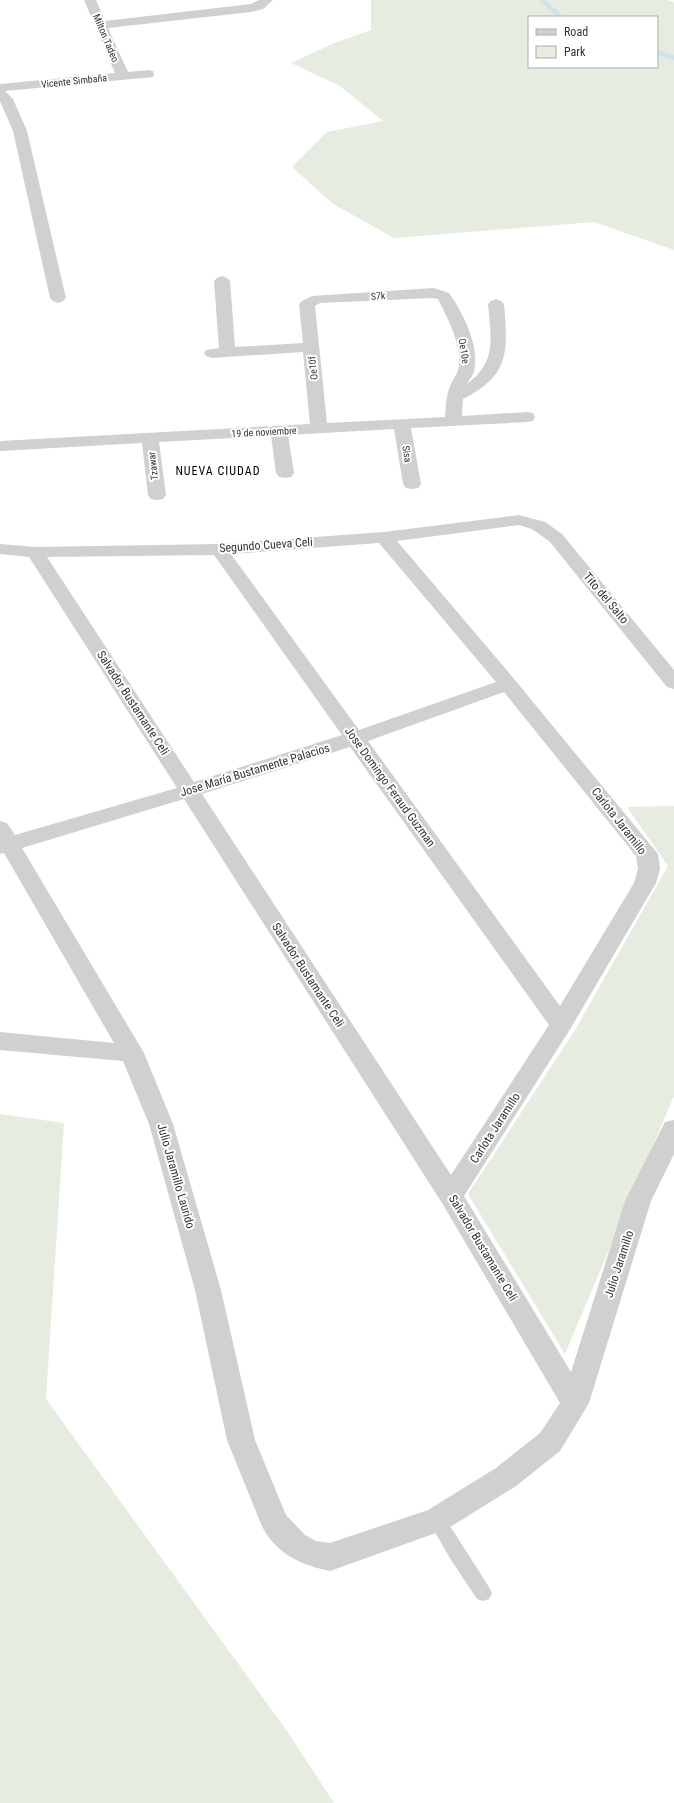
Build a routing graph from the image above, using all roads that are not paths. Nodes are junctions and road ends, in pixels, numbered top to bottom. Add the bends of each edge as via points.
1 (90, 0) edge
2 (263, 3) edge
3 (101, 25) junction
4 (148, 74) dead end
5 (123, 76) junction
6 (0, 88) edge
7 (0, 94) edge
8 (222, 281) dead end
9 (58, 298) dead end
10 (496, 304) dead end
11 (448, 305) joint
12 (307, 308) joint
13 (311, 347) junction
14 (455, 397) junction
15 (527, 417) dead end
16 (453, 420) junction
17 (402, 424) junction
18 (319, 429) junction
19 (279, 431) junction
20 (150, 438) junction
21 (0, 446) edge
22 (285, 473) dead end
23 (412, 484) dead end
24 (157, 495) dead end
25 (531, 522) joint
26 (384, 538) junction
27 (0, 549) edge
28 (219, 549) junction
29 (35, 552) junction
30 (674, 682) edge
31 (508, 684) junction
32 (356, 738) junction
33 (189, 791) junction
34 (3, 840) edge
35 (561, 1025) junction
36 (0, 1041) edge
37 (132, 1053) junction
38 (674, 1129) edge
39 (451, 1196) junction
40 (575, 1403) junction
41 (437, 1520) junction
42 (483, 1593) dead end

1 - 3 street, Milton Tadeo
2 - 3 street via 250,8
3 - 5 street, Milton Tadeo
4 - 5 street, Vicente Simbaña
5 - 6 street, Vicente Simbaña
7 - 9 street via 6,99 20,131
8 - 13 street via 219,352
10 - 14 street via 498,352 491,372 472,390
11 - 12 street, S7k via 444,296 434,293 316,299 307,304
11 - 14 street, Oe10e via 464,338 467,365
12 - 13 street, Oe10f
13 - 18 street, Oe10f
14 - 16 street, Oe10e
15 - 16 street, 19 de noviembre
16 - 17 street, 19 de noviembre
17 - 18 street, 19 de noviembre
17 - 23 street, Sisa
18 - 19 street, 19 de noviembre
19 - 20 street, 19 de noviembre
19 - 22 street
20 - 21 street, 19 de noviembre
20 - 24 street, Tzawar
25 - 26 street, Segundo Cueva Celi via 518,520
25 - 30 street, Tito del Salto via 541,526 556,538
26 - 28 street, Segundo Cueva Celi
26 - 31 street, Carlota Jaramillo
27 - 29 street, Segundo Cueva Celi
28 - 29 street, Segundo Cueva Celi
28 - 32 street, Jose Domingo Feraud Guzman
29 - 33 street, Salvador Bustamante Celi
31 - 32 street, Jose María Bustamente Palacios
31 - 35 street, Carlota Jaramillo via 647,854 649,869 645,883
32 - 33 street, Jose María Bustamente Palacios
32 - 35 street, Jose Domingo Feraud Guzman
33 - 34 street, Jose María Bustamente Palacios
33 - 39 street, Salvador Bustamante Celi
34 - 37 street, Julio Jaramillo Laurido
35 - 39 street, Carlota Jaramillo
36 - 37 street
37 - 41 street, Julio Jaramillo Laurido via 161,1124 208,1290 241,1440 275,1524 295,1544 310,1552 330,1557
38 - 40 street, Julio Jaramillo via 638,1201
39 - 40 street, Salvador Bustamante Celi
40 - 41 street, Julio Jaramillo via 550,1442 506,1477
41 - 42 lane

